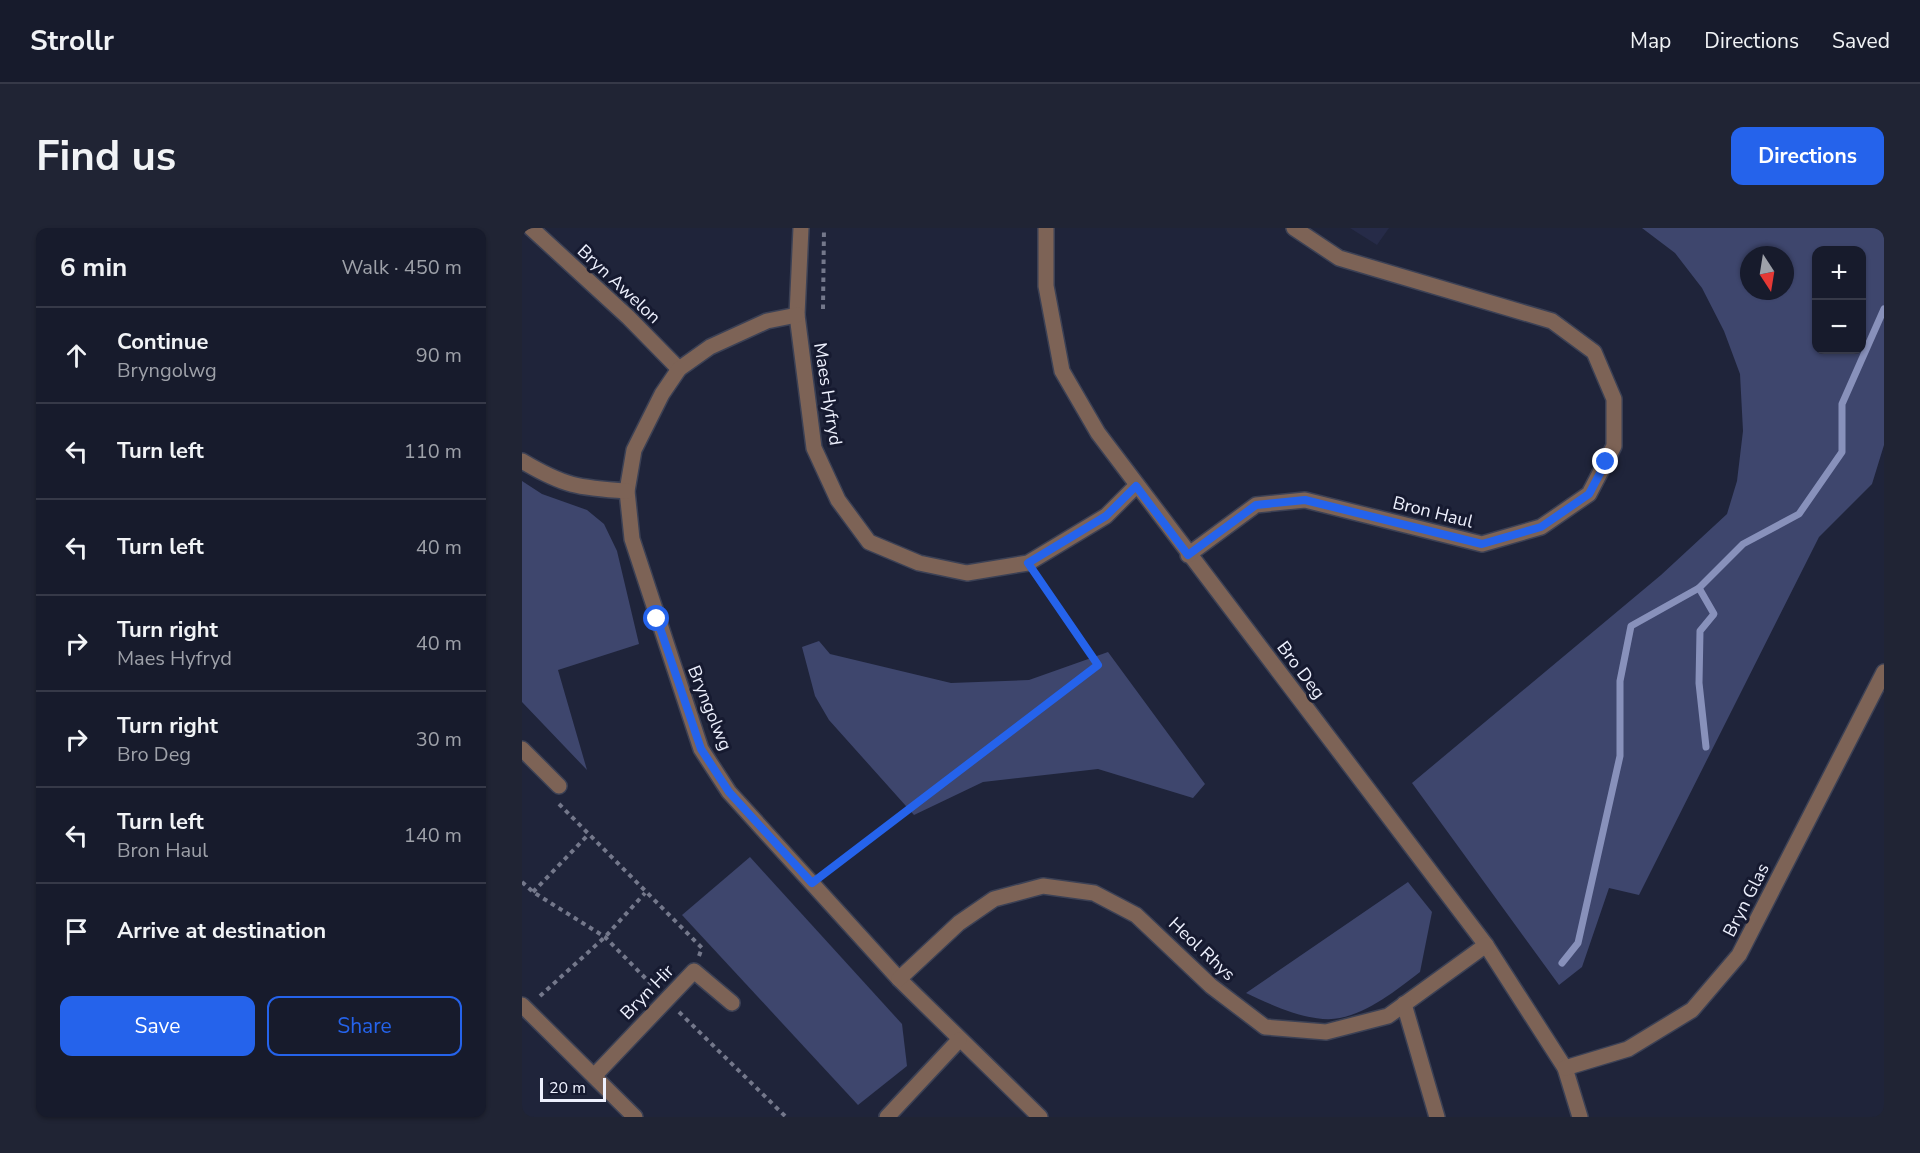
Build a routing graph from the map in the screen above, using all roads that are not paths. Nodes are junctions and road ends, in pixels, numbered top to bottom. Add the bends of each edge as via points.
1 (531, 228) edge
2 (801, 228) edge
3 (1046, 228) edge
4 (1294, 228) edge
5 (797, 315) junction
6 (679, 369) junction
7 (522, 461) edge
8 (1136, 486) junction
9 (627, 491) junction
10 (1188, 555) junction
11 (1882, 681) edge
12 (524, 754) edge
13 (558, 786) road end
14 (1486, 945) junction
15 (899, 979) junction
16 (732, 1003) dead end
17 (1404, 1004) junction
18 (523, 1006) edge
19 (959, 1040) junction
20 (1565, 1068) junction
21 (594, 1076) junction
22 (635, 1117) edge
23 (887, 1117) edge
24 (1040, 1117) edge
25 (1437, 1117) edge
26 (1580, 1117) edge

1 - 6 street, Bryn Awelon
2 - 5 street, Maes Hyfryd
3 - 8 street, Bro Deg via 1046,286 1062,371 1098,433
4 - 10 street, Bron Haul via 1339,258 1552,321 1594,352 1614,399 1614,446 1589,494 1541,527 1482,544 1305,500 1256,505
5 - 6 street, Bryngolwg via 767,321 710,347
5 - 8 street, Maes Hyfryd via 814,448 838,500 869,542 919,564 967,573 1028,563 1106,516
6 - 9 street, Bryngolwg via 634,450
7 - 9 street via 557,482
8 - 10 street, Bro Deg
9 - 15 street, Bryngolwg via 632,539 701,749 729,792
10 - 14 street, Bro Deg
11 - 20 street, Bryn Glas via 1739,955 1692,1010 1628,1049
12 - 13 street
14 - 17 street, Heol Rhys
14 - 20 street, Bro Deg
15 - 17 street, Heol Rhys via 959,922 994,899 1043,886 1094,893 1136,915 1211,986 1265,1027 1326,1032 1388,1016
15 - 19 street, Bryngolwg
16 - 21 street, Bryn Hir via 694,971
17 - 25 street
18 - 21 street
19 - 23 street
19 - 24 street, Bryngolwg
20 - 26 street, Bro Deg
21 - 22 street

